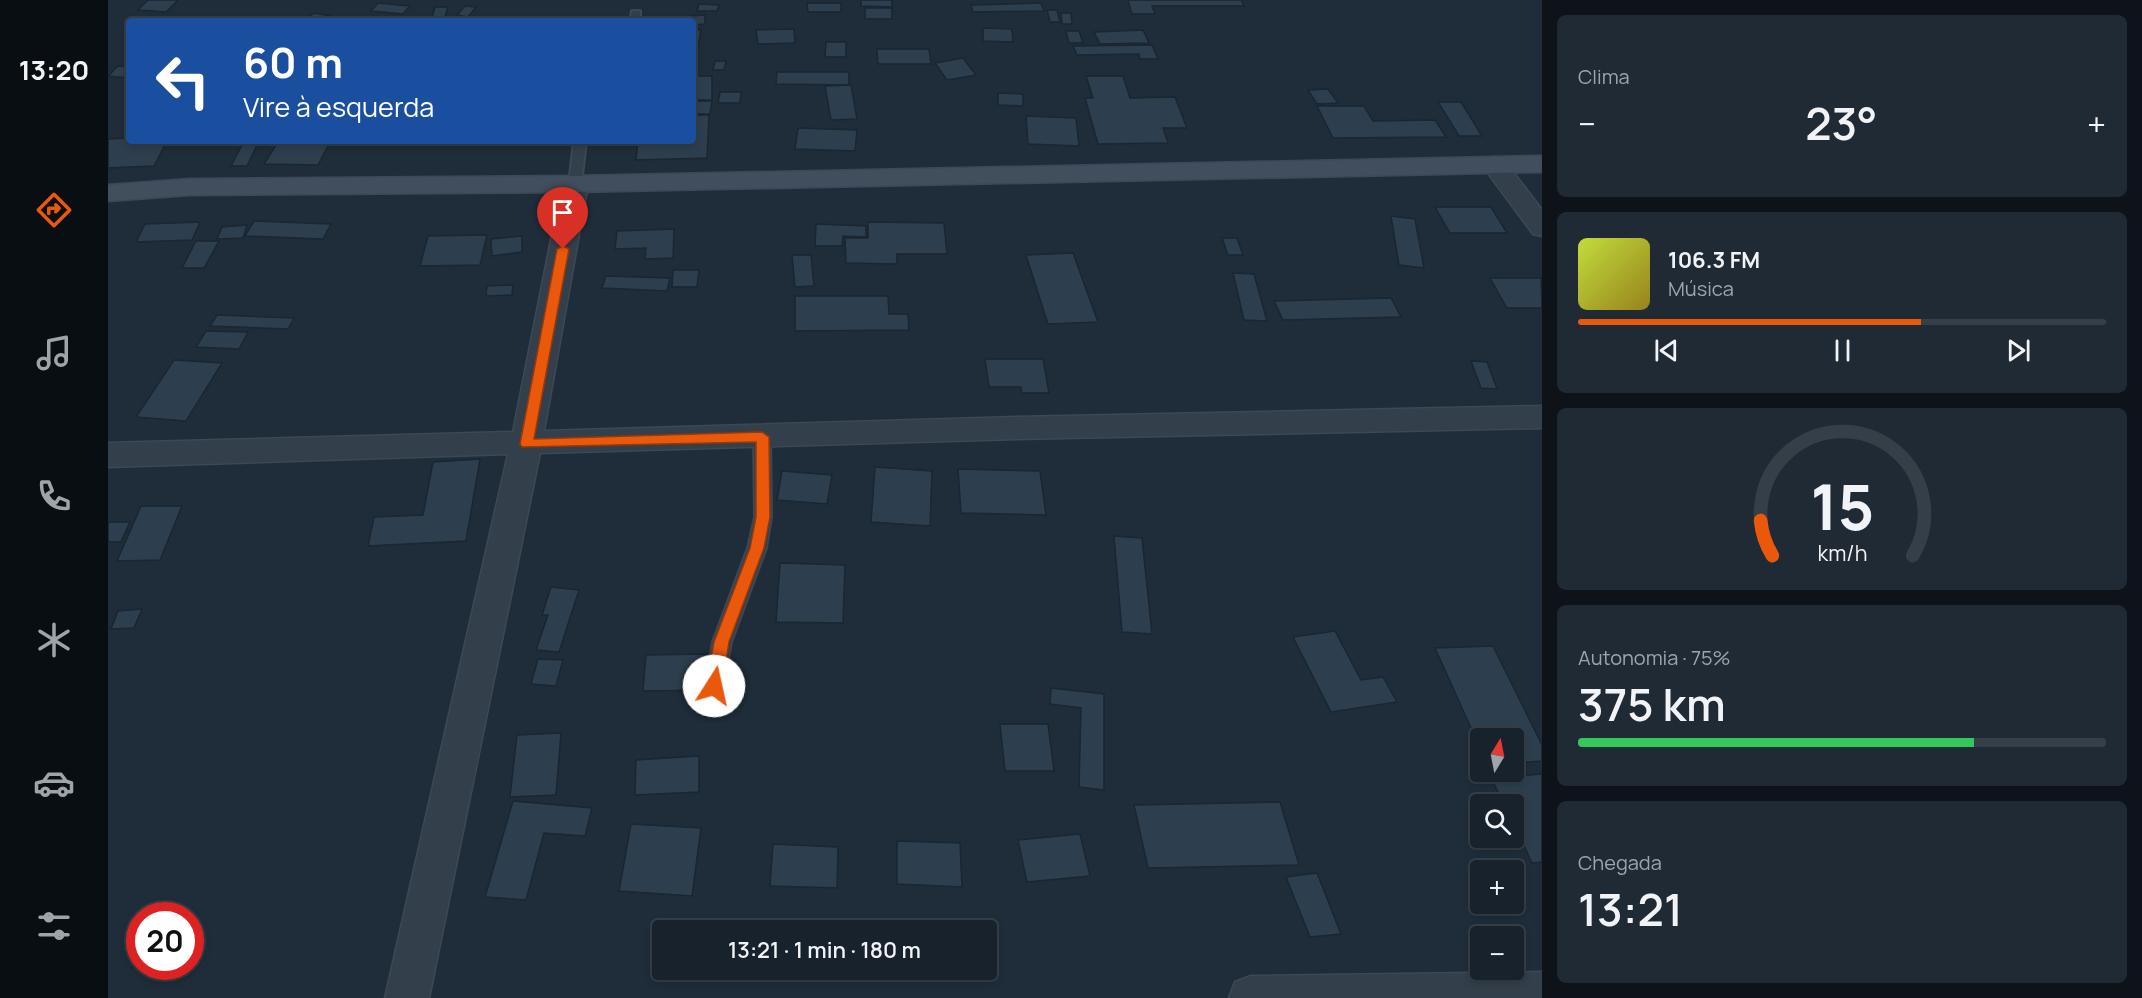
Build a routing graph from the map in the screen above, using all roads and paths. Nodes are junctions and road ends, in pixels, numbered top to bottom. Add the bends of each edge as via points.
1 (580, 144) edge
2 (1542, 164) edge
3 (1495, 165) junction
4 (575, 184) junction
5 (108, 193) edge
6 (1542, 228) edge
7 (1542, 417) edge
8 (762, 437) junction
9 (526, 444) junction
10 (108, 455) edge
11 (714, 686) dead end
12 (1542, 994) edge
13 (407, 998) edge
14 (1251, 998) edge

1 - 4 lane
2 - 3 main road
3 - 4 main road
3 - 6 street
4 - 5 main road via 190,187
4 - 9 street
7 - 8 street
8 - 9 street
8 - 11 lane via 763,517 757,548 722,642
9 - 10 street
9 - 13 street
12 - 14 street

